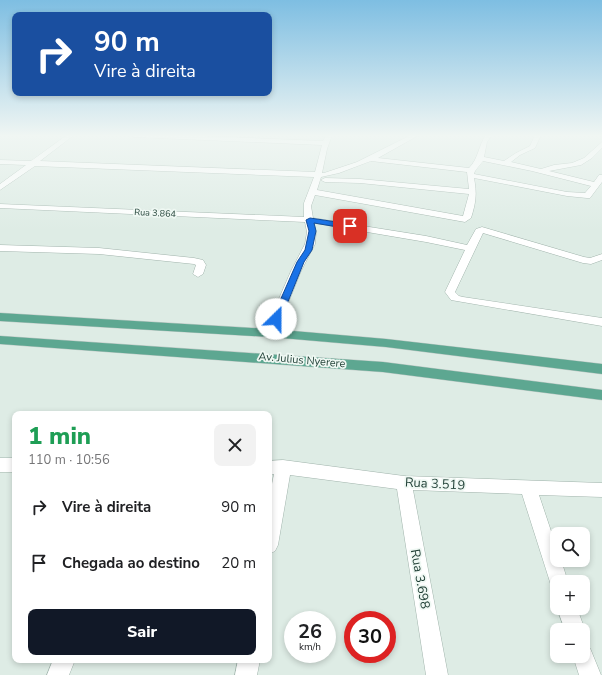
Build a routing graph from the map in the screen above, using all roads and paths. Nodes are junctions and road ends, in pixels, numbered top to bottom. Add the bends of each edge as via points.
1 (28, 166) edge
2 (104, 166) edge
3 (319, 166) edge
4 (351, 166) edge
5 (424, 166) edge
6 (475, 166) edge
7 (522, 166) edge
8 (556, 166) edge
9 (543, 171) junction
10 (471, 173) junction
11 (316, 177) junction
12 (602, 177) edge
13 (596, 185) junction
14 (0, 188) edge
15 (313, 192) junction
16 (473, 192) junction
17 (0, 206) edge
18 (310, 220) junction
19 (0, 248) edge
20 (471, 249) junction
21 (602, 257) edge
22 (198, 274) dead end
23 (0, 317) edge
24 (602, 322) edge
25 (270, 333) junction
26 (0, 340) edge
27 (602, 369) edge
28 (602, 395) edge
29 (276, 467) edge
30 (404, 483) junction
31 (528, 488) junction
32 (602, 490) edge
33 (272, 512) edge
34 (557, 575) edge
35 (63, 663) edge
36 (248, 663) edge
37 (586, 663) edge
38 (58, 675) edge
39 (246, 675) edge
40 (437, 675) edge
41 (590, 675) edge

1 - 14 street
2 - 11 street
3 - 11 street
4 - 11 street
5 - 10 street
6 - 10 street
7 - 9 street
8 - 9 street
9 - 13 street
10 - 13 street via 585,196 588,196
10 - 16 street
11 - 15 street
11 - 16 street
12 - 13 street
15 - 16 street via 462,219 467,218
15 - 18 street via 307,206
17 - 18 street, Rua 3.864
18 - 20 street, Rua 3.864
18 - 25 street via 313,231 308,250 300,262
19 - 22 street via 99,251 194,261 200,262 201,265
20 - 21 street via 479,231 484,230 583,260 592,261
20 - 24 street via 450,292 455,298
23 - 25 main road
25 - 27 main road via 386,343
26 - 28 main road, Av. Julius Nyerere via 284,358 390,368
29 - 30 street, Rua 3.519
29 - 33 street
30 - 31 street, Rua 3.519
30 - 40 street, Rua 3.698
31 - 32 street, Rua 3.519
31 - 34 street
35 - 38 street
36 - 39 street
37 - 41 street

